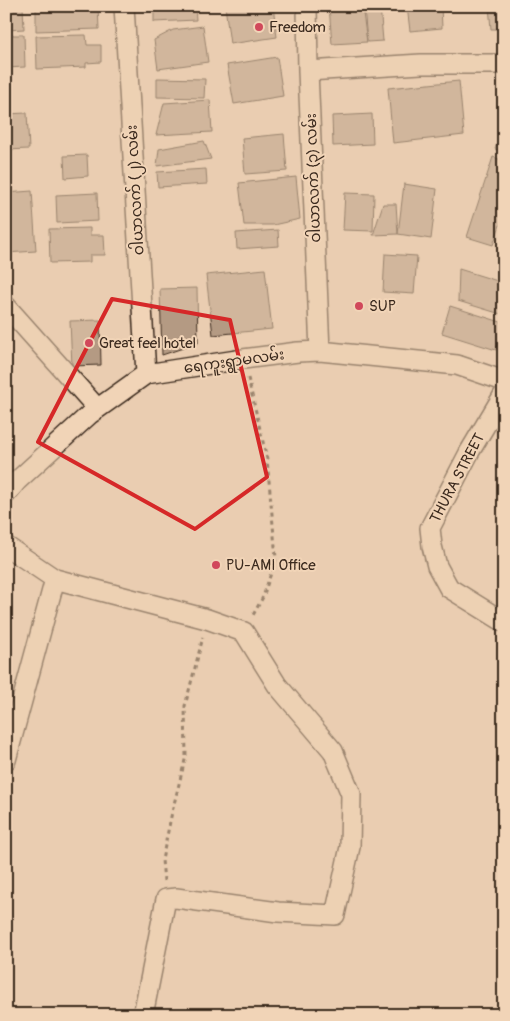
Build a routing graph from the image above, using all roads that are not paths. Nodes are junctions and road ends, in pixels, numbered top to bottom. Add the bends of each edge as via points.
1 (124, 6) edge
2 (307, 6) edge
3 (504, 64) edge
4 (308, 71) junction
5 (6, 306) edge
6 (320, 351) junction
7 (146, 374) junction
8 (504, 381) edge
9 (504, 394) edge
10 (96, 408) junction
11 (6, 494) edge
12 (6, 546) edge
13 (55, 579) junction
14 (504, 622) edge
15 (6, 760) edge
16 (143, 1015) edge

1 - 7 street, ဝါယာလက် (၂) လမ်း
2 - 4 street, ဝါယာလက် (၃) လမ်း
3 - 4 street via 421,64
4 - 6 street, ဝါယာလက် (၃) လမ်း
5 - 10 street
6 - 7 street, ရေကူးရွာမလမ်း via 243,358
6 - 8 street, ရေကူးရွာမလမ်း via 457,365
7 - 10 street, ရေကူးရွာမလမ်း
9 - 14 street, THURA STREET via 430,528 437,566 449,588
10 - 11 street, ရေကူးရွာမလမ်း
12 - 13 street
13 - 15 street
13 - 16 street via 207,619 244,632 277,686 333,751 351,794 350,848 335,915 166,899

